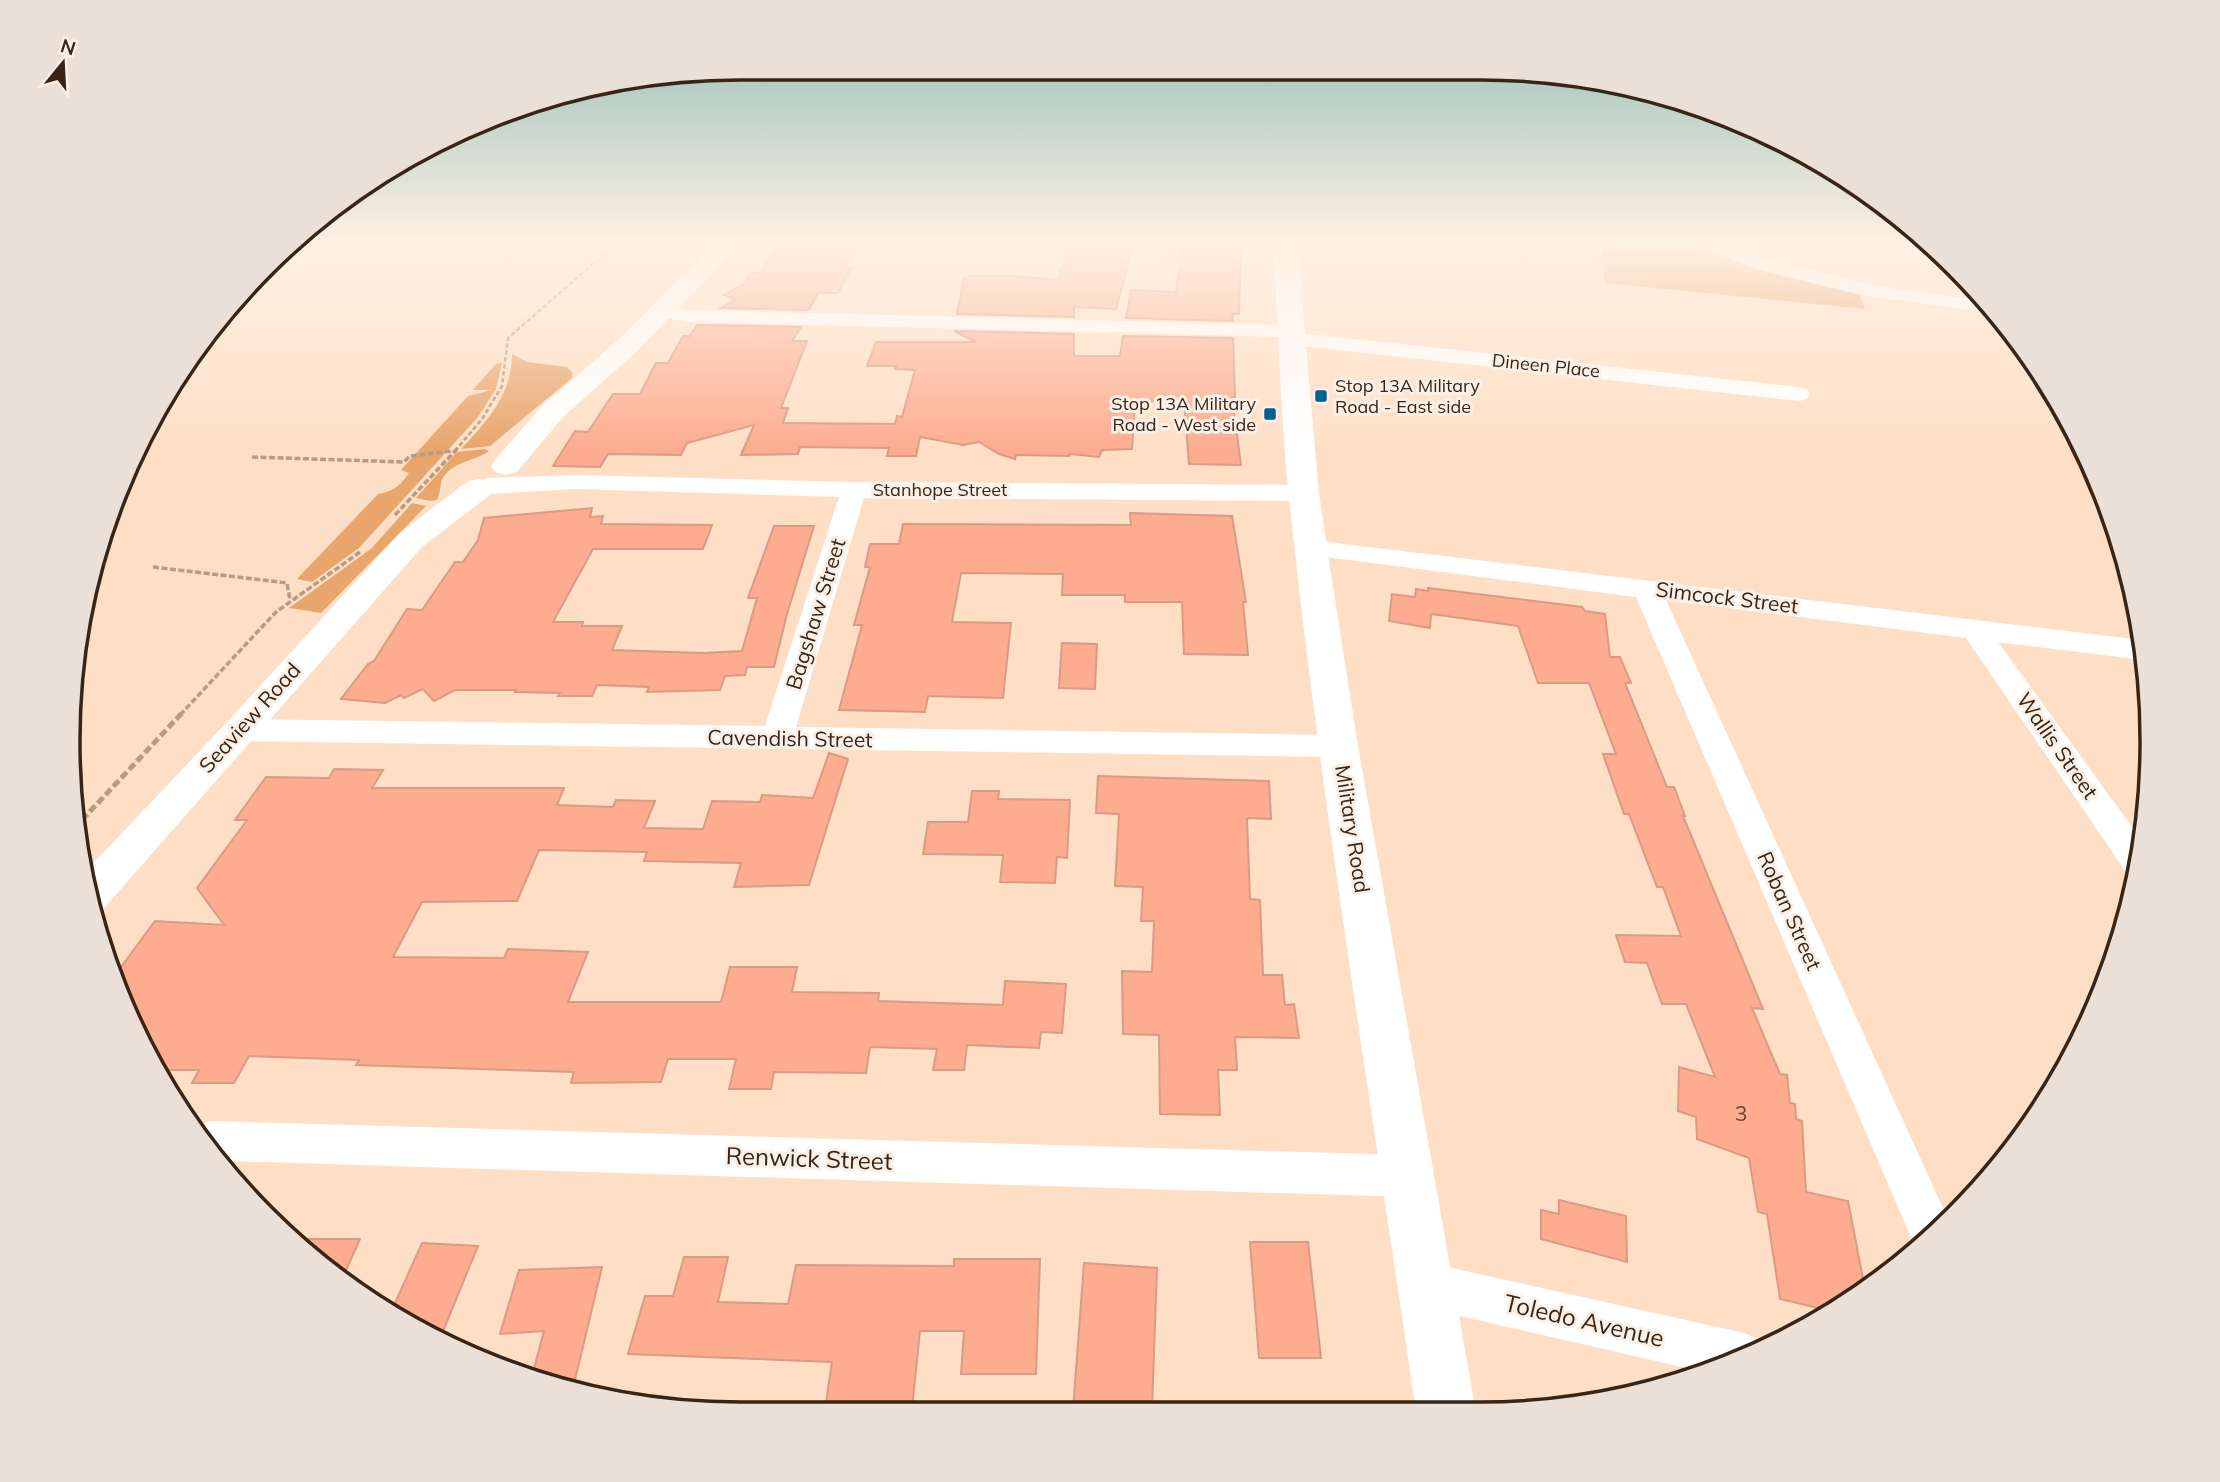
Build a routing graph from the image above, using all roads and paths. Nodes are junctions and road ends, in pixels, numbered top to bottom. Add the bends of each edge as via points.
1 (537, 312) edge
2 (662, 312) edge
3 (663, 312) edge
4 (1290, 312) edge
5 (1292, 335) junction
6 (1800, 394) dead end
7 (252, 457) dead end
8 (481, 472) junction
9 (854, 490) junction
10 (1304, 493) junction
11 (402, 529) junction
12 (366, 548) dead end
13 (1311, 548) junction
14 (153, 567) dead end
15 (1646, 587) junction
16 (290, 600) junction
17 (1975, 630) junction
18 (2133, 649) edge
19 (242, 730) junction
20 (777, 739) junction
21 (1339, 746) junction
22 (85, 817) edge
23 (2130, 851) edge
24 (97, 887) edge
25 (216, 1141) edge
26 (1407, 1176) junction
27 (1928, 1225) edge
28 (1425, 1285) junction
29 (1726, 1353) edge
30 (1444, 1402) edge

1 - 8 path via 508,338 502,386 484,417
2 - 8 street, Seaview Road
3 - 5 street, Dineen Place
4 - 5 street, Military Road
5 - 6 street, Dineen Place
5 - 10 street, Military Road
7 - 8 path via 404,462 411,456
8 - 9 street, Stanhope Street via 530,486 576,482
8 - 11 street, Seaview Road
8 - 11 path
9 - 10 street, Stanhope Street
9 - 20 street, Bagshaw Street
10 - 13 street, Military Road
11 - 19 street, Seaview Road
12 - 16 path
13 - 15 street, Simcock Street
13 - 21 street, Military Road
14 - 16 path via 287,583
15 - 17 street, Simcock Street
15 - 27 street, Roban Street
16 - 22 path
17 - 18 street, Simcock Street
17 - 23 street, Wallis Street
19 - 20 street, Cavendish Street
19 - 24 street, Seaview Road
20 - 21 street, Cavendish Street
21 - 26 street, Military Road
25 - 26 street, Renwick Street
26 - 28 street, Military Road
28 - 29 street, Toledo Avenue
28 - 30 street, Military Road

